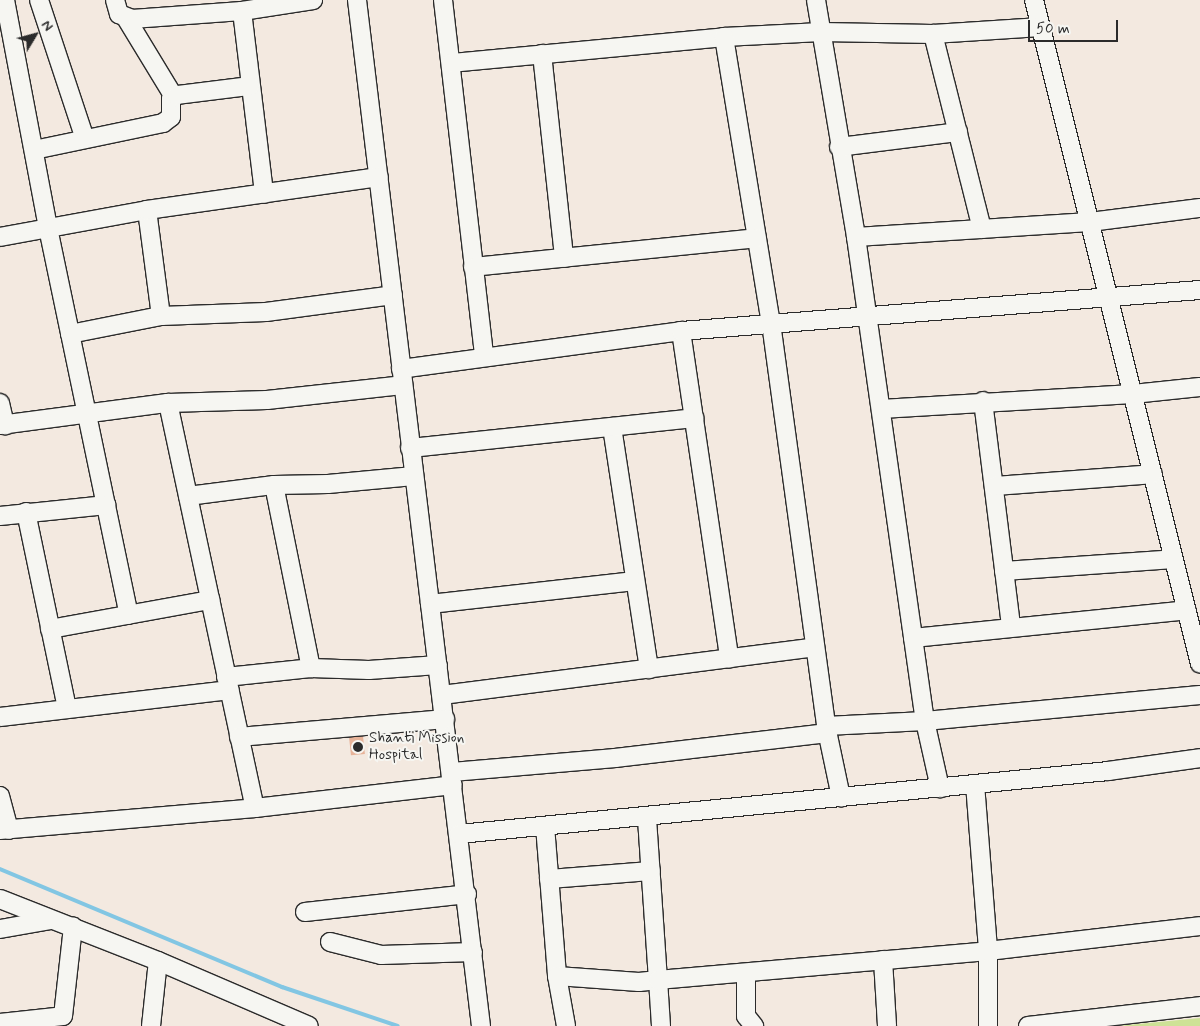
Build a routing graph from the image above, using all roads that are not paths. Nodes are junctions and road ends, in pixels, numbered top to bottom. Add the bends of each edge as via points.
1 (4, 0) edge
2 (39, 0) edge
3 (115, 0) edge
4 (313, 0) edge
5 (358, 0) edge
6 (443, 0) edge
7 (816, 0) edge
8 (1034, 0) edge
9 (242, 11) junction
10 (126, 18) junction
11 (1041, 27) junction
12 (821, 32) junction
13 (933, 34) junction
14 (724, 37) junction
15 (7, 44) edge
16 (542, 54) junction
17 (451, 63) junction
18 (249, 86) junction
19 (174, 96) junction
20 (958, 132) junction
21 (85, 139) junction
22 (839, 147) junction
23 (34, 150) junction
24 (379, 176) junction
25 (264, 194) junction
26 (1200, 208) edge
27 (147, 210) junction
28 (1090, 222) junction
29 (48, 228) junction
30 (982, 229) junction
31 (0, 237) edge
32 (856, 237) junction
33 (757, 238) junction
34 (564, 258) junction
35 (473, 268) junction
36 (1200, 290) edge
37 (393, 295) junction
38 (1109, 296) junction
39 (868, 314) junction
40 (161, 316) junction
41 (771, 323) junction
42 (681, 331) junction
43 (70, 334) junction
44 (484, 357) junction
45 (402, 377) junction
46 (1200, 386) edge
47 (1134, 394) junction
48 (983, 401) junction
49 (0, 403) edge
50 (168, 403) junction
51 (881, 409) junction
52 (87, 414) junction
53 (694, 418) junction
54 (2, 425) edge
55 (612, 427) junction
56 (410, 448) junction
57 (1153, 474) junction
58 (414, 476) junction
59 (274, 485) junction
60 (994, 486) junction
61 (188, 496) junction
62 (106, 504) junction
63 (26, 512) junction
64 (0, 516) edge
65 (1174, 559) junction
66 (1004, 571) junction
67 (635, 581) junction
68 (210, 600) junction
69 (430, 604) junction
70 (1187, 610) junction
71 (129, 615) junction
72 (1011, 627) junction
73 (50, 629) junction
74 (913, 638) junction
75 (816, 647) junction
76 (729, 658) junction
77 (1200, 664) edge
78 (438, 665) junction
79 (310, 668) junction
80 (649, 669) junction
81 (228, 684) junction
82 (442, 695) junction
83 (1200, 695) edge
84 (67, 709) junction
85 (0, 717) edge
86 (445, 719) junction
87 (925, 720) junction
88 (827, 729) junction
89 (239, 737) junction
90 (1200, 758) edge
91 (452, 779) junction
92 (975, 784) junction
93 (940, 788) junction
94 (0, 796) edge
95 (841, 797) junction
96 (255, 808) junction
97 (647, 817) junction
98 (545, 826) junction
99 (4, 830) edge
100 (459, 834) junction
101 (651, 871) junction
102 (549, 879) junction
103 (467, 894) junction
104 (0, 899) edge
105 (306, 912) dead end
106 (51, 920) junction
107 (1200, 926) edge
108 (73, 927) junction
109 (0, 929) edge
110 (330, 942) dead end
111 (988, 951) junction
112 (473, 952) junction
113 (883, 960) junction
114 (158, 961) junction
115 (746, 973) junction
116 (557, 976) junction
117 (658, 980) junction
118 (1200, 1006) edge
119 (62, 1021) edge
120 (1086, 1022) edge
121 (0, 1023) edge
122 (152, 1026) edge
123 (309, 1026) edge
124 (481, 1026) edge
125 (566, 1026) edge
126 (660, 1026) edge
127 (754, 1026) edge
128 (886, 1026) edge
129 (988, 1026) edge
130 (1028, 1026) edge

1 - 15 street
2 - 21 street
3 - 10 street via 119,14
4 - 9 street
5 - 24 street
6 - 17 street
7 - 12 street
8 - 11 street
9 - 10 street
9 - 18 street
10 - 19 street
11 - 13 street
11 - 28 street
12 - 13 street
12 - 14 street
12 - 22 street
13 - 20 street
14 - 16 street
14 - 33 street
15 - 23 street
16 - 17 street
16 - 34 street
17 - 35 street
18 - 19 street
18 - 25 street
19 - 21 street via 173,114 166,121
20 - 22 street
20 - 30 street
21 - 23 street
22 - 32 street
23 - 29 street
24 - 25 street
24 - 37 street
25 - 27 street
26 - 28 street
27 - 29 street
27 - 40 street
28 - 30 street
28 - 38 street
29 - 31 street
29 - 43 street
30 - 32 street
32 - 39 street
33 - 34 street
33 - 41 street
34 - 35 street
35 - 44 street
36 - 38 street
37 - 40 street via 266,312
37 - 45 street
38 - 39 street
38 - 47 street
39 - 41 street
39 - 51 street
40 - 43 street
41 - 42 street
41 - 75 street
42 - 44 street
42 - 53 street
43 - 52 street
44 - 45 street
45 - 50 street via 267,400
45 - 56 street
46 - 47 street
47 - 48 street
47 - 57 street
48 - 51 street
48 - 60 street
49 - 54 street
50 - 52 street
50 - 61 street
51 - 74 street
52 - 54 street
52 - 62 street
53 - 55 street
53 - 76 street
55 - 56 street
55 - 67 street
56 - 58 street
57 - 60 street
57 - 65 street
58 - 59 street
58 - 69 street
59 - 61 street
59 - 79 street
60 - 66 street
61 - 68 street
62 - 63 street
62 - 71 street
63 - 64 street
63 - 73 street
65 - 66 street
65 - 70 street
66 - 72 street
67 - 69 street
67 - 80 street
68 - 71 street
68 - 81 street
69 - 78 street
70 - 72 street
70 - 77 street
71 - 73 street
72 - 74 street
73 - 84 street
74 - 87 street
75 - 76 street
75 - 88 street
76 - 80 street
78 - 79 street via 369,670
78 - 82 street
79 - 81 street
80 - 82 street
81 - 84 street
81 - 89 street
82 - 86 street
83 - 87 street
84 - 85 street
86 - 89 street
86 - 91 street
87 - 88 street
87 - 93 street
88 - 91 street
88 - 95 street
89 - 96 street
90 - 92 street
91 - 96 street
91 - 100 street
92 - 93 street
92 - 111 street
93 - 95 street
94 - 99 street
95 - 97 street
96 - 99 street
97 - 98 street
97 - 101 street
98 - 100 street
98 - 102 street
100 - 103 street
101 - 102 street
101 - 117 street
102 - 116 street
103 - 105 street
103 - 112 street
104 - 106 street
106 - 108 street
106 - 109 street
107 - 111 street
108 - 114 street
108 - 119 street
110 - 112 street via 381,956
111 - 113 street
111 - 129 street
112 - 124 street
113 - 115 street
113 - 128 street
114 - 122 street
114 - 123 street
115 - 117 street
115 - 127 street via 746,1016
116 - 117 street
116 - 125 street
117 - 126 street
118 - 120 street
119 - 121 street
120 - 130 street

